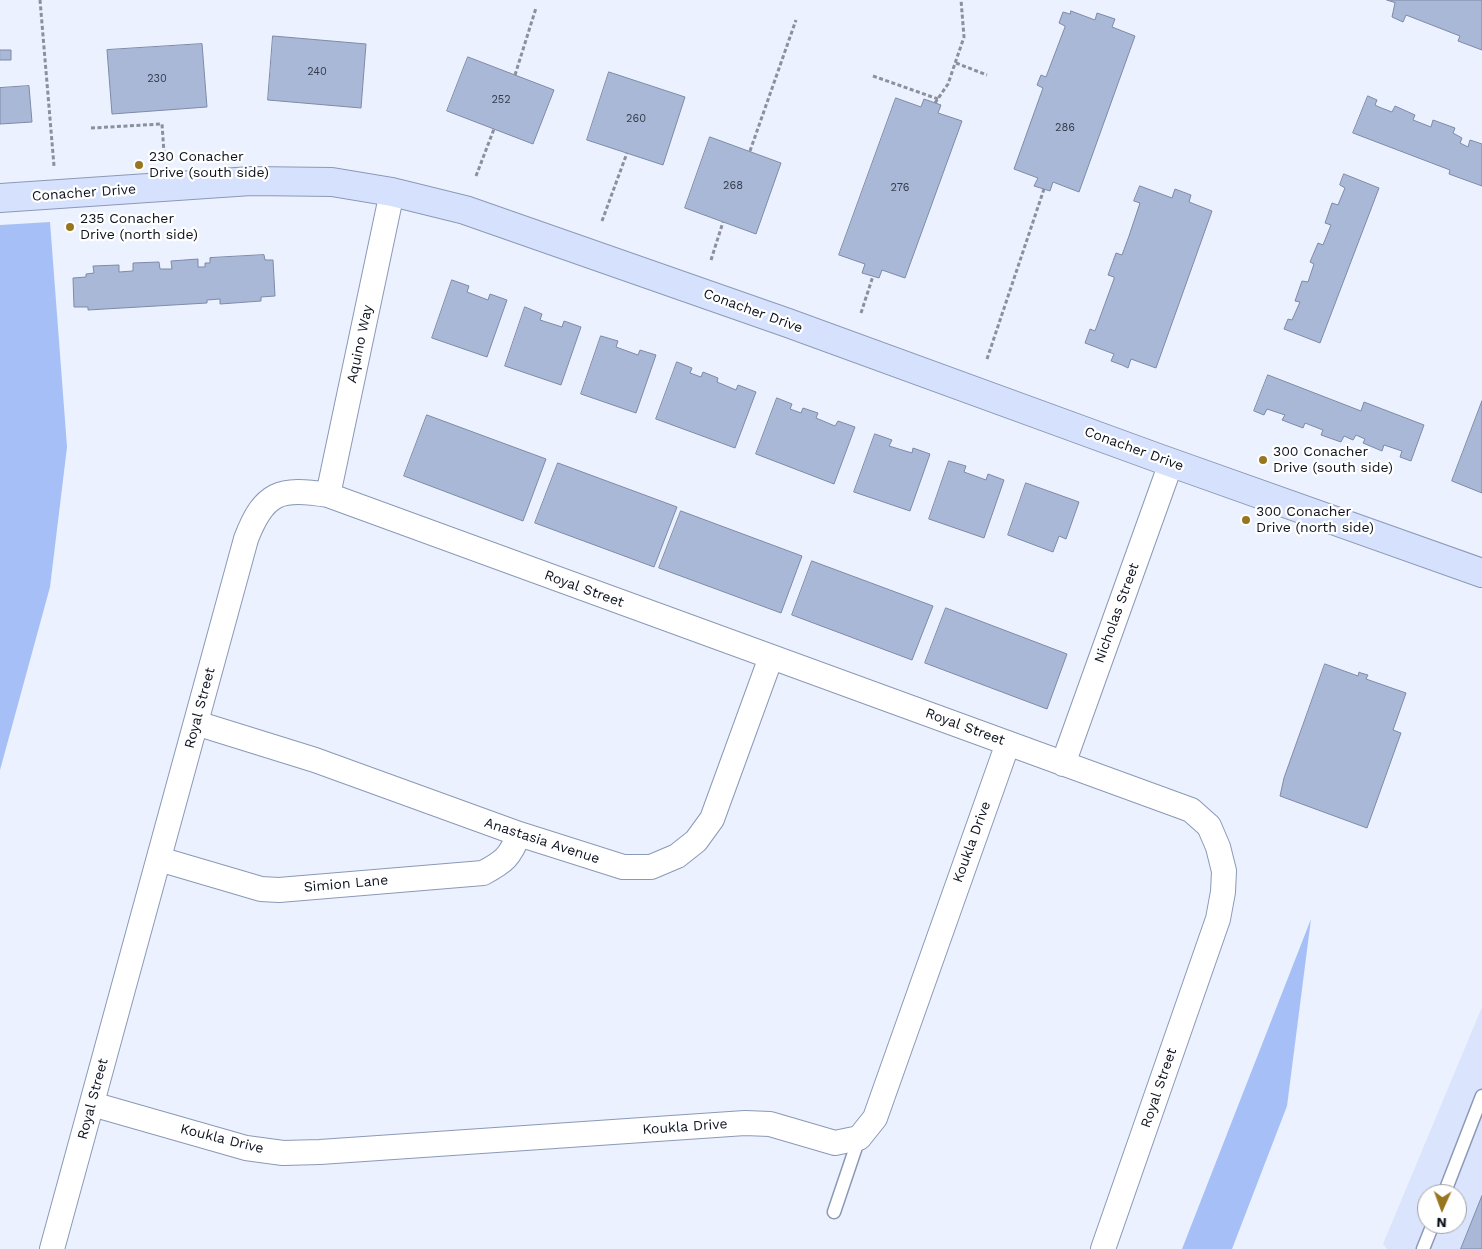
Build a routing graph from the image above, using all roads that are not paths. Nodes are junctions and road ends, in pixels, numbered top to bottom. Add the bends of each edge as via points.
1 (392, 192) junction
2 (0, 198) edge
3 (1171, 463) junction
4 (328, 495) junction
5 (1482, 573) edge
6 (771, 657) junction
7 (196, 723) junction
8 (1008, 743) junction
9 (1063, 764) junction
10 (519, 834) junction
11 (159, 859) junction
12 (1482, 1096) edge
13 (92, 1104) junction
14 (859, 1138) junction
15 (1448, 1184) edge
16 (834, 1212) dead end
17 (1429, 1234) edge
18 (52, 1249) edge
19 (1103, 1249) edge
20 (1423, 1249) edge

1 - 2 street, Conacher Drive via 332,182 251,181
1 - 3 street, Conacher Drive via 465,210 527,231
1 - 4 street, Aquino Way
3 - 5 street, Conacher Drive
3 - 9 street, Nicholas Street
4 - 6 street, Royal Street
4 - 7 street, Royal Street via 304,491 284,493 266,502 254,518
6 - 8 street, Royal Street
6 - 10 street, Anastasia Avenue via 712,819 696,841 677,856 651,867 622,867
7 - 10 street, Anastasia Avenue via 315,760
7 - 11 street, Royal Street
8 - 9 street, Royal Street
8 - 14 street, Koukla Drive via 875,1118
9 - 19 street, Royal Street via 1191,810 1209,826 1224,872 1224,892 1218,919
10 - 11 street, Simion Lane via 512,853 483,873 279,890
11 - 13 street, Royal Street
12 - 15 lane
13 - 14 street, Koukla Drive via 246,1148 283,1153 744,1123 770,1124 835,1143
13 - 18 street, Royal Street
14 - 16 lane
17 - 20 lane

